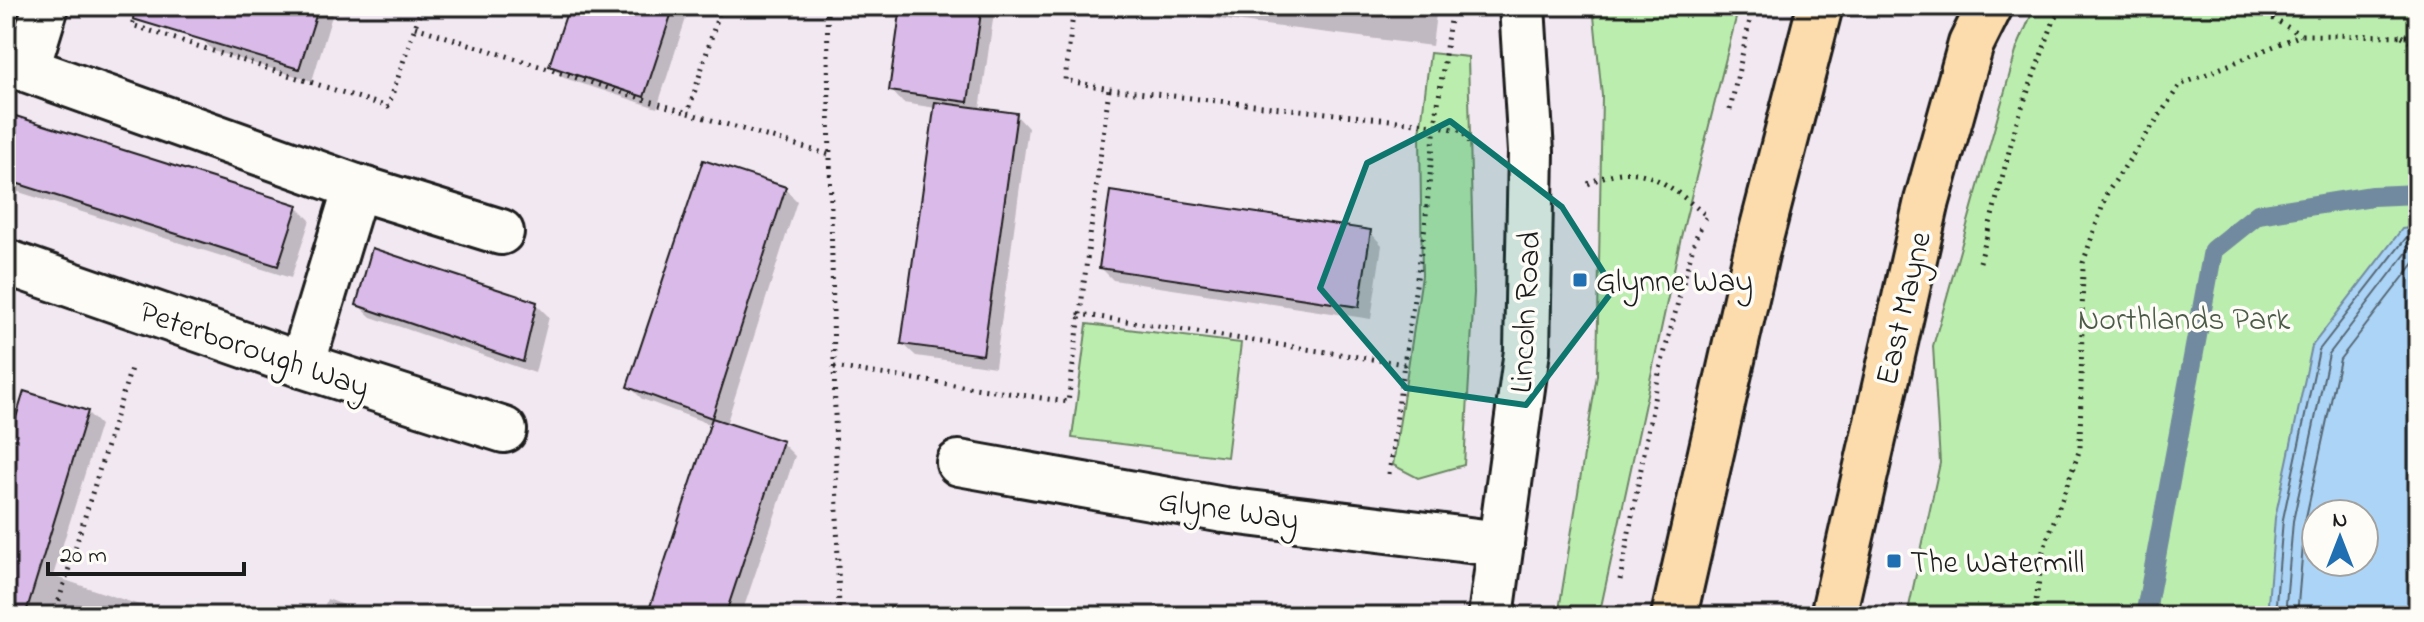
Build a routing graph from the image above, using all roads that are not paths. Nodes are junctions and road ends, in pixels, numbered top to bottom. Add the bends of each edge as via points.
1 (46, 6) edge
2 (1522, 6) edge
3 (1820, 6) edge
4 (1990, 6) edge
5 (17, 65) edge
6 (356, 187) junction
7 (501, 232) dead end
8 (6, 262) edge
9 (302, 365) junction
10 (504, 430) dead end
11 (959, 463) dead end
12 (1501, 544) junction
13 (1491, 616) edge
14 (1674, 616) edge
15 (1833, 616) edge

1 - 5 street
2 - 12 street, Lincoln Road via 1531,152 1527,351
3 - 14 main road via 1756,254
4 - 15 main road, East Mayne via 1971,44 1927,201
5 - 6 street
6 - 7 street
6 - 9 street
8 - 9 street, Peterborough Way
9 - 10 street, Peterborough Way
11 - 12 street, Glyne Way via 1224,510
12 - 13 street, Lincoln Road

